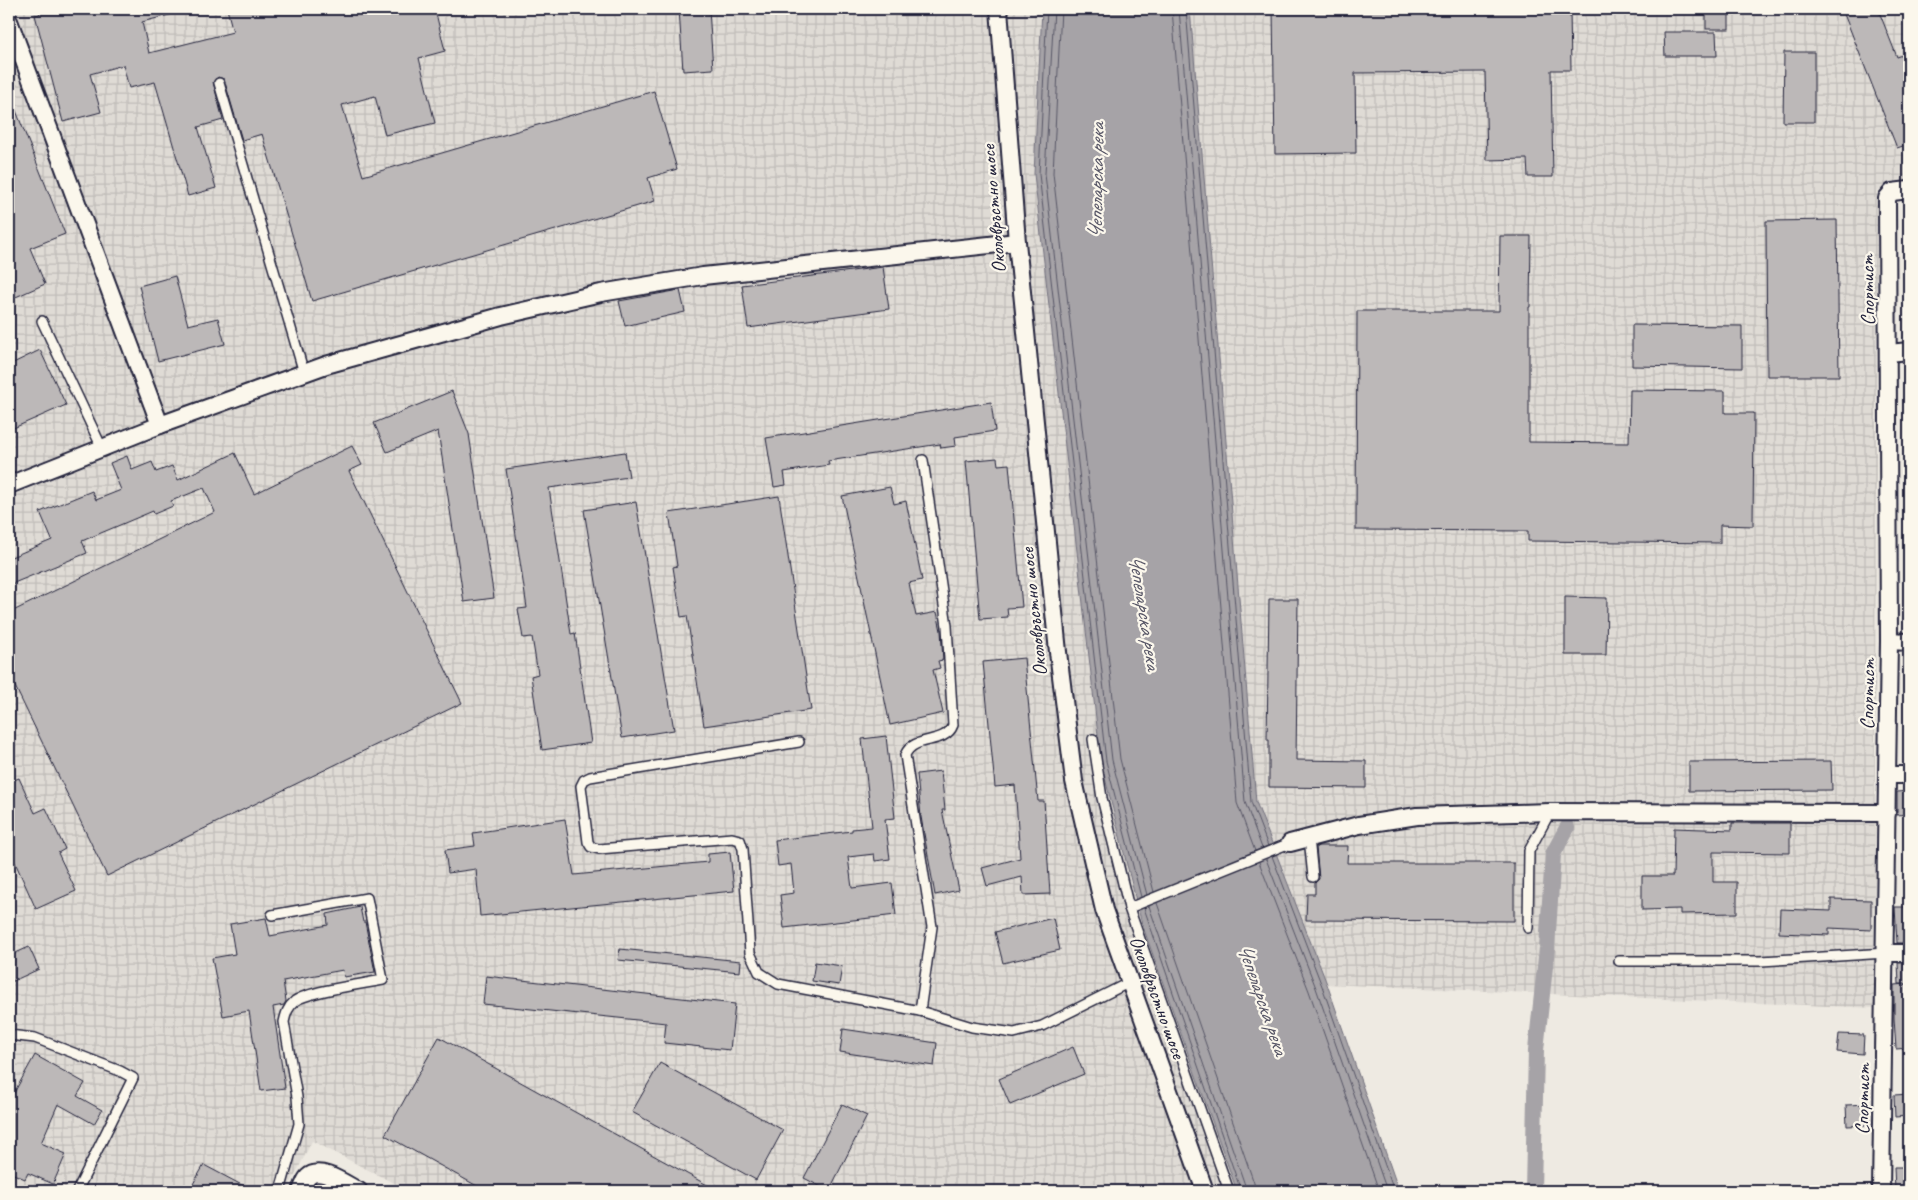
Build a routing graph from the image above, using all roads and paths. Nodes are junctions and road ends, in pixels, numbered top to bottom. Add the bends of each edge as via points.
1 (999, 9) edge
2 (9, 21) edge
3 (219, 83) dead end
4 (1909, 190) edge
5 (1016, 242) junction
6 (42, 321) dead end
7 (1909, 351) edge
8 (1888, 353) junction
9 (304, 373) junction
10 (160, 425) junction
11 (102, 448) junction
12 (923, 460) dead end
13 (9, 485) edge
14 (1889, 642) junction
15 (1909, 642) edge
16 (1093, 739) dead end
17 (800, 742) dead end
18 (1888, 775) junction
19 (1909, 775) edge
20 (1550, 812) junction
21 (1887, 813) junction
22 (1309, 838) junction
23 (1290, 843) joint
24 (1313, 877) dead end
25 (1128, 908) junction
26 (272, 915) dead end
27 (1528, 928) dead end
28 (1886, 953) junction
29 (1909, 953) edge
30 (1619, 961) dead end
31 (1130, 982) junction
32 (920, 1011) junction
33 (9, 1035) edge
34 (78, 1191) edge
35 (280, 1191) edge
36 (300, 1191) edge
37 (359, 1191) edge
38 (1205, 1191) edge
39 (1229, 1191) edge
40 (1881, 1191) edge

1 - 5 street, Околовръстно шосе
2 - 10 street
3 - 9 lane
4 - 8 street, Спортист via 1892,192 1887,198
5 - 9 street via 703,276 601,293 502,316 326,364
5 - 31 street, Околовръстно шосе via 1074,781 1104,910
6 - 11 lane
7 - 8 street
8 - 14 street, Спортист
9 - 10 street
10 - 11 street
11 - 13 street
12 - 32 lane via 947,626 953,725 946,735 913,744 905,755 932,927
14 - 15 street
14 - 18 street, Спортист
16 - 25 lane via 1102,798
17 - 32 lane via 590,777 581,786 588,842 591,847 599,848 740,840 750,953 759,972 778,984
18 - 19 street
18 - 21 street, Спортист
20 - 21 street
20 - 22 street via 1417,816 1359,825
20 - 27 lane via 1529,851
21 - 28 street, Спортист
22 - 23 street
22 - 24 lane
23 - 25 lane
25 - 39 lane
26 - 35 lane via 367,898 383,980 307,996 287,1010 284,1022 299,1124
28 - 29 street
28 - 30 lane via 1760,961
28 - 40 street, Спортист
31 - 32 lane via 1042,1026 1014,1033 972,1027
31 - 38 street, Околовръстно шосе
33 - 34 lane via 35,1038 133,1078
36 - 37 street via 308,1177 316,1172 325,1173

